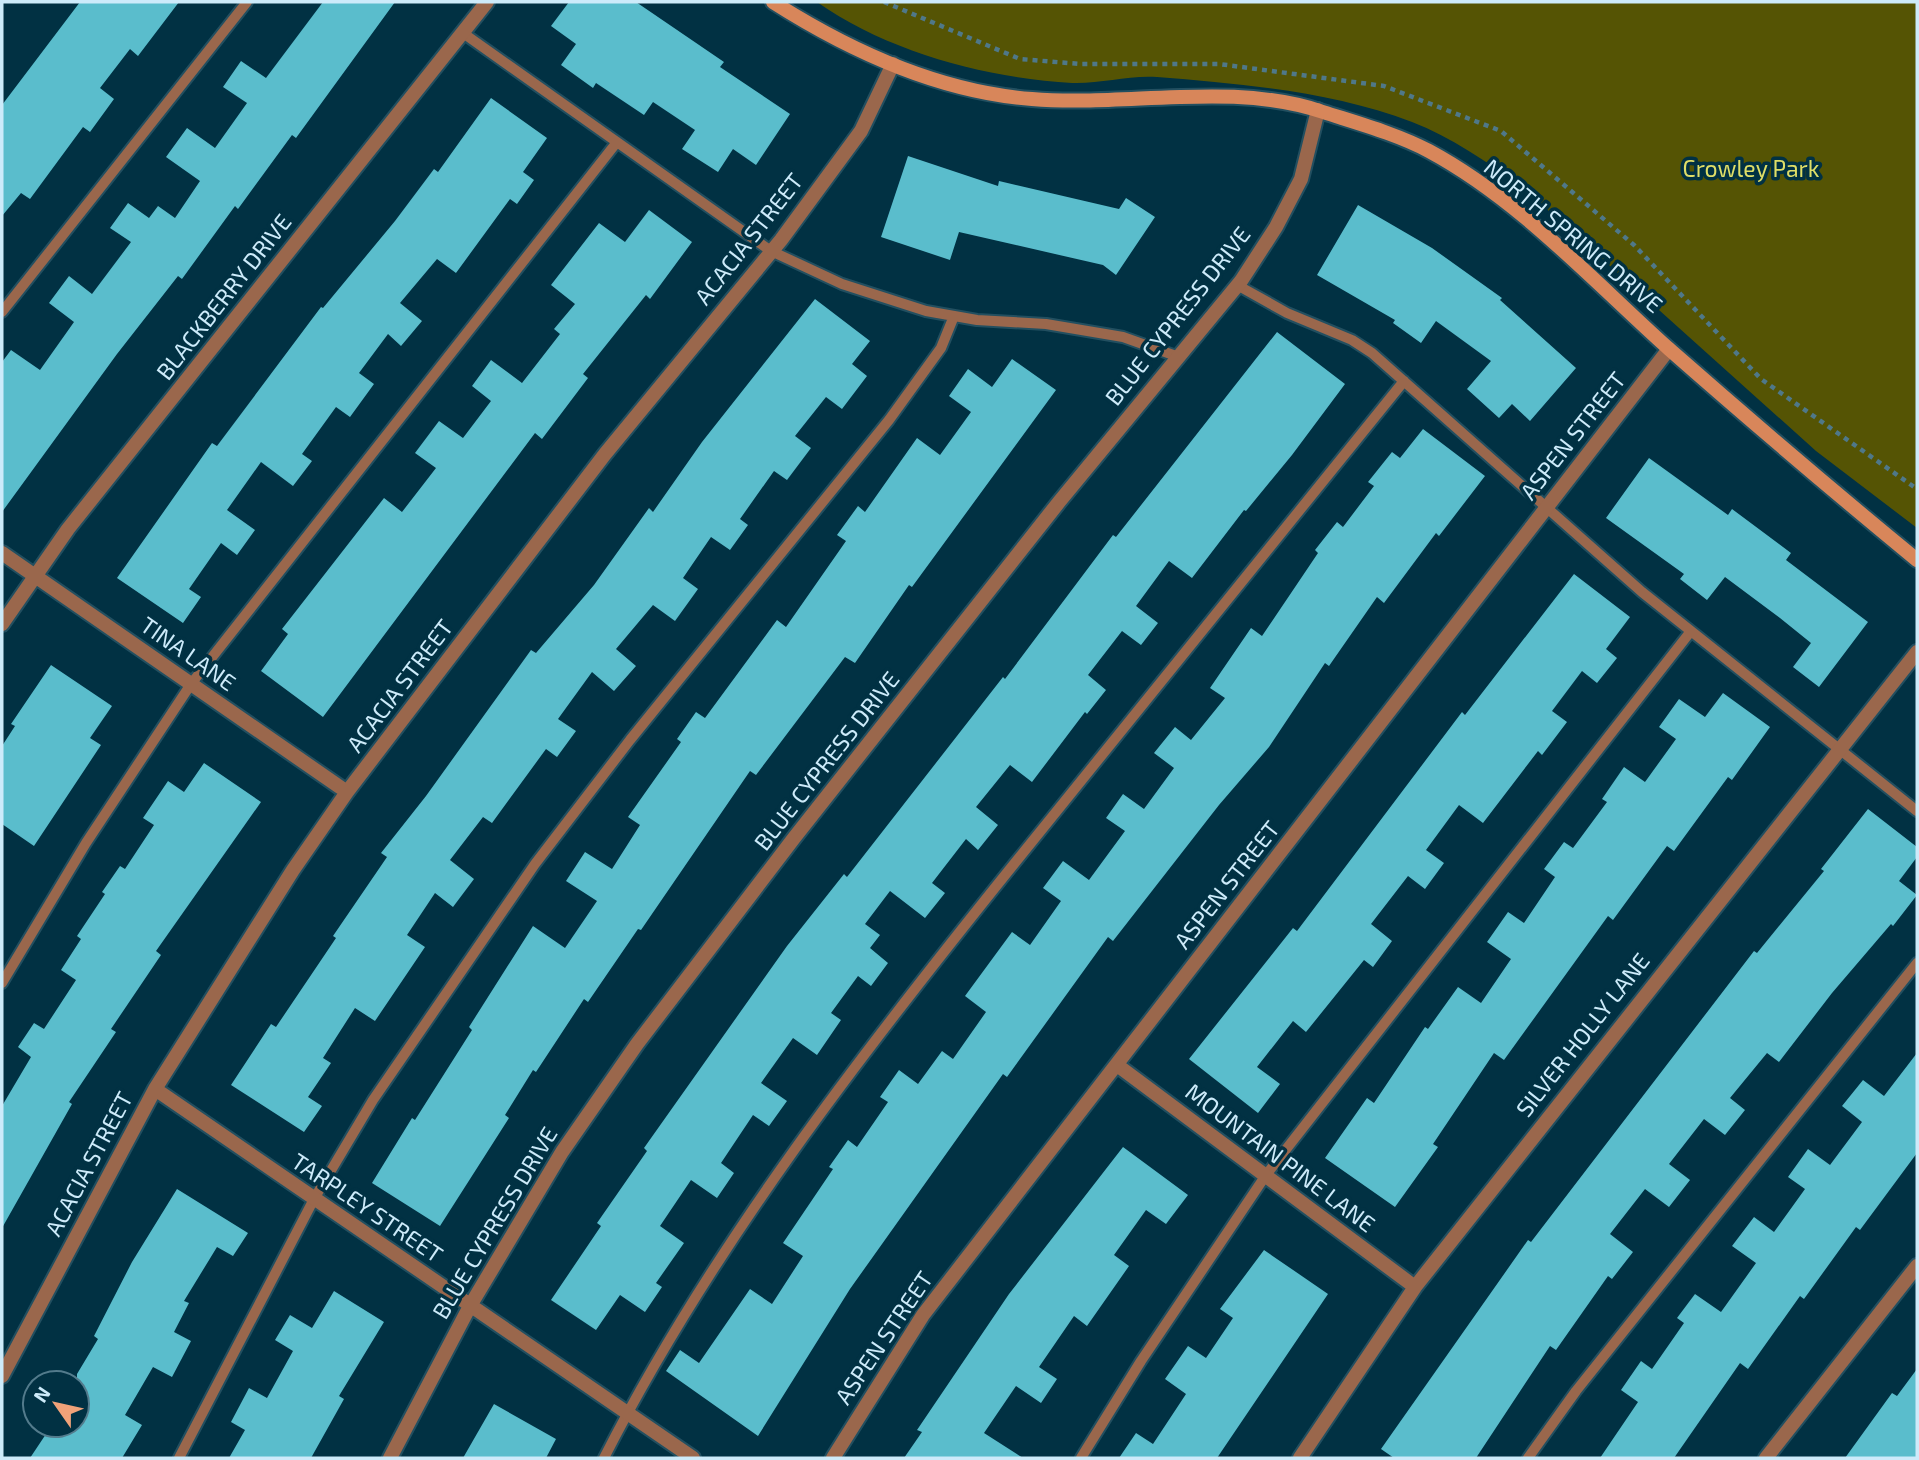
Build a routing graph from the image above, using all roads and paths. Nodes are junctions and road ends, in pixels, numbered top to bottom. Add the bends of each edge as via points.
1 (247, 2) edge
2 (487, 2) edge
3 (773, 2) edge
4 (884, 2) edge
5 (463, 33) junction
6 (893, 64) junction
7 (1318, 110) junction
8 (617, 142) junction
9 (771, 251) junction
10 (1237, 285) junction
11 (2, 313) edge
12 (954, 316) junction
13 (1669, 349) junction
14 (1179, 357) junction
15 (1404, 381) junction
16 (1917, 489) edge
17 (1546, 507) junction
18 (2, 553) edge
19 (1917, 560) edge
20 (35, 576) junction
21 (2, 624) edge
22 (1690, 631) junction
23 (1917, 652) edge
24 (191, 684) junction
25 (1840, 749) junction
26 (347, 792) junction
27 (1917, 811) edge
28 (1917, 963) edge
29 (2, 983) edge
30 (1117, 1065) junction
31 (155, 1089) junction
32 (1266, 1175) junction
33 (314, 1199) junction
34 (1917, 1266) edge
35 (1415, 1287) junction
36 (470, 1306) junction
37 (2, 1376) edge
38 (628, 1413) junction
39 (178, 1458) edge
40 (390, 1458) edge
41 (604, 1458) edge
42 (693, 1458) edge
43 (832, 1458) edge
44 (1081, 1458) edge
45 (1300, 1458) edge
46 (1528, 1458) edge
47 (1766, 1458) edge

1 - 11 lane
2 - 5 street, BLACKBERRY DRIVE
3 - 6 street, NORTH SPRING DRIVE
4 - 16 path via 1020,59 1219,64 1384,86 1501,131 1634,245 1761,379
5 - 8 lane
5 - 20 street, BLACKBERRY DRIVE
6 - 7 street, NORTH SPRING DRIVE via 945,85 1032,99 1240,97
6 - 9 street, ACACIA STREET via 860,131
7 - 10 street, BLUE CYPRESS DRIVE via 1301,179
7 - 13 street, NORTH SPRING DRIVE via 1427,150 1498,197
8 - 9 lane
8 - 24 lane
9 - 12 lane via 842,284
9 - 26 street, ACACIA STREET via 605,454
10 - 14 street, BLUE CYPRESS DRIVE
10 - 15 lane via 1287,313 1352,340
12 - 14 lane via 1123,337
12 - 33 lane via 941,348 889,419 535,864 373,1100
13 - 17 street, ASPEN STREET
13 - 19 street, NORTH SPRING DRIVE
14 - 36 street, BLUE CYPRESS DRIVE via 811,816 637,1044 562,1152
15 - 17 lane
15 - 38 lane via 947,947 804,1136
17 - 22 lane
17 - 30 street, ASPEN STREET
18 - 20 street, TINA LANE
20 - 21 street, BLACKBERRY DRIVE
20 - 24 street, TINA LANE
22 - 25 lane
22 - 32 lane
23 - 25 street, SILVER HOLLY LANE
24 - 26 street, TINA LANE
24 - 29 lane via 86,843
25 - 27 lane
25 - 35 street, SILVER HOLLY LANE
26 - 31 street, ACACIA STREET
28 - 46 lane via 1584,1381
30 - 32 street, MOUNTAIN PINE LANE
30 - 43 street, ASPEN STREET via 923,1315
31 - 33 street, TARPLEY STREET
31 - 37 street, ACACIA STREET
32 - 35 street, MOUNTAIN PINE LANE
32 - 44 lane
33 - 36 street, TARPLEY STREET
33 - 39 lane
34 - 47 street
35 - 45 street, SILVER HOLLY LANE
36 - 38 street, TARPLEY STREET
36 - 40 street, BLUE CYPRESS DRIVE
38 - 41 lane
38 - 42 street, TARPLEY STREET

